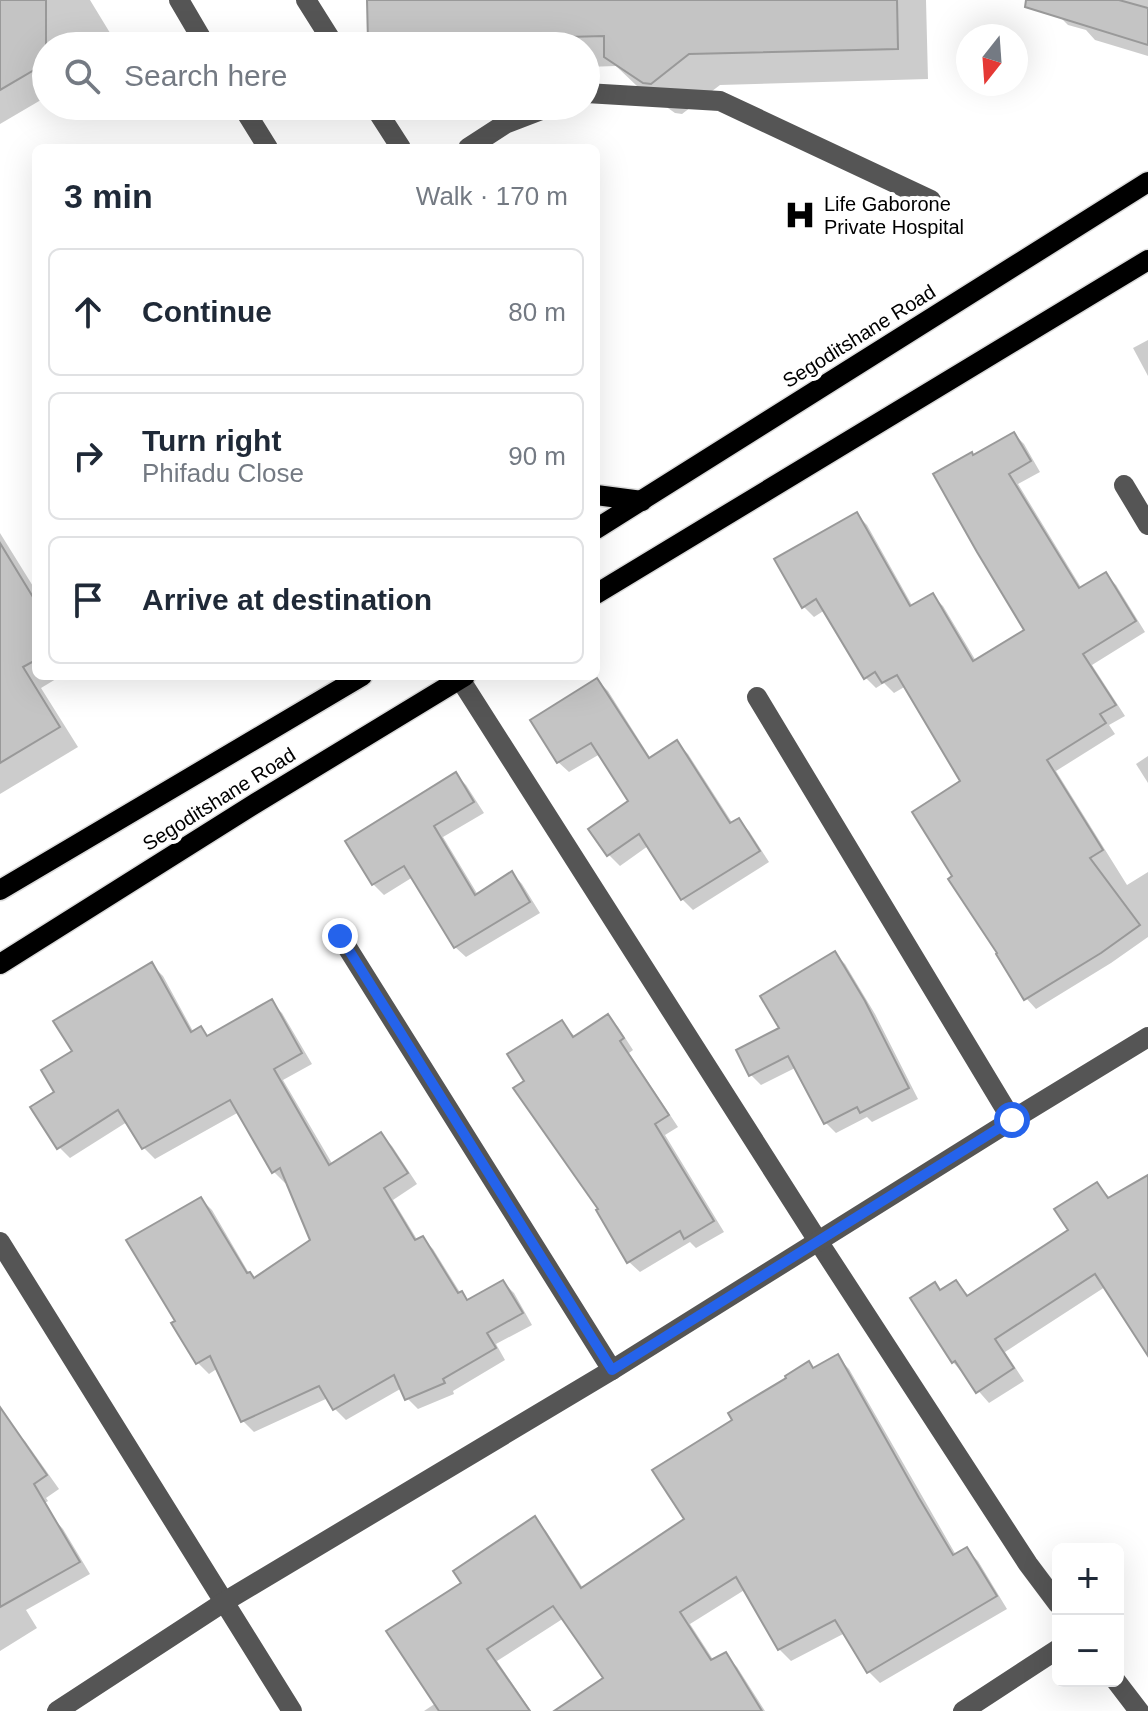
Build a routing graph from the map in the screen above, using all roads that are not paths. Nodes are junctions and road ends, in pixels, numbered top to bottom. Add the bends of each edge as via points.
1 (179, 0) edge
2 (306, 0) edge
3 (198, 32) edge
4 (326, 32) edge
5 (600, 94) edge
6 (251, 120) edge
7 (383, 120) edge
8 (515, 120) edge
9 (266, 144) edge
10 (398, 144) edge
11 (474, 144) edge
12 (1148, 182) edge
13 (931, 200) dead end
14 (1148, 260) edge
15 (1124, 485) dead end
16 (600, 496) edge
17 (642, 501) junction
18 (1148, 525) edge
19 (600, 527) edge
20 (600, 592) edge
21 (355, 680) edge
22 (457, 680) edge
23 (464, 680) edge
24 (757, 697) dead end
25 (0, 890) edge
26 (340, 936) dead end
27 (0, 964) edge
28 (1148, 1037) edge
29 (1012, 1120) junction
30 (818, 1241) junction
31 (0, 1242) edge
32 (612, 1370) junction
33 (1052, 1596) edge
34 (224, 1602) junction
35 (1052, 1653) edge
36 (1121, 1687) edge
37 (57, 1711) edge
38 (292, 1711) edge
39 (963, 1711) edge
40 (1139, 1711) edge

1 - 3 street
2 - 4 street
5 - 13 street via 720,101
6 - 9 street
7 - 10 street
8 - 11 street
12 - 17 main road, Segoditshane Road
14 - 20 main road
15 - 18 street
16 - 17 main road
17 - 19 main road, Segoditshane Road
21 - 25 main road, Segoditshane Road
22 - 27 main road, Segoditshane Road
23 - 30 street
24 - 29 street
26 - 32 street
28 - 29 street
29 - 30 street
30 - 32 street
30 - 33 street
31 - 34 street
32 - 34 street
34 - 37 street
34 - 38 street
35 - 39 street
36 - 40 street

